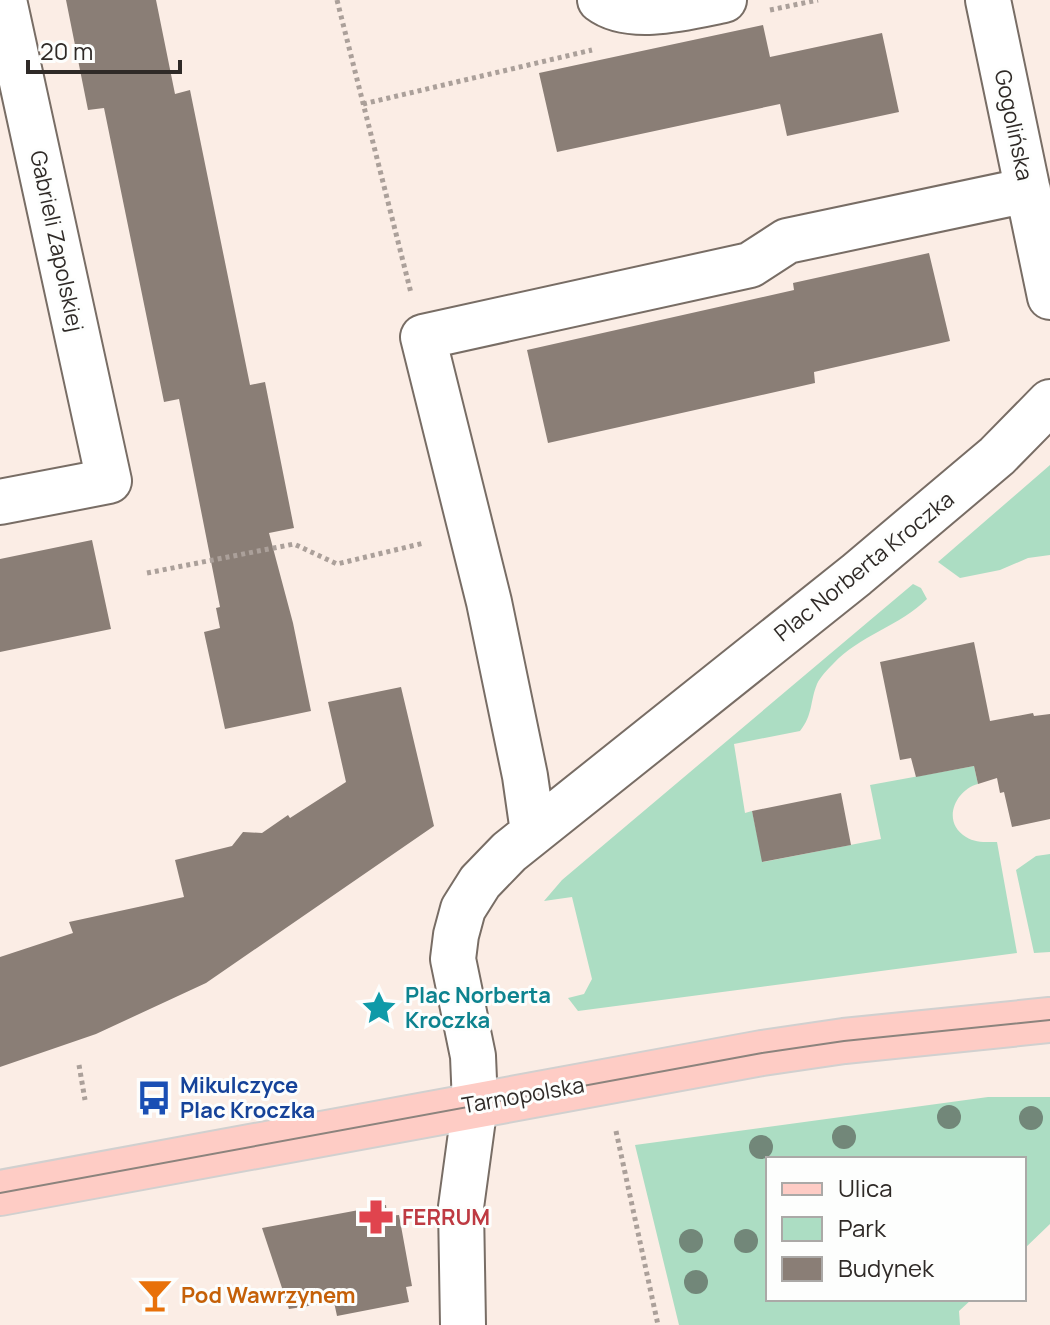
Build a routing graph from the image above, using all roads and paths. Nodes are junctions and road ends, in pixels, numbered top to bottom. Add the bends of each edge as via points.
1 (4, 0) edge
2 (337, 0) edge
3 (600, 0) edge
4 (724, 0) edge
5 (988, 0) edge
6 (1028, 190) junction
7 (1050, 297) edge
8 (423, 337) junction
9 (1050, 402) edge
10 (0, 502) edge
11 (473, 531) junction
12 (147, 573) dead end
13 (533, 832) junction
14 (1050, 1020) edge
15 (79, 1065) dead end
16 (85, 1100) dead end
17 (475, 1104) junction
18 (616, 1131) dead end
19 (0, 1193) edge
20 (463, 1325) edge
21 (658, 1325) edge

1 - 10 street, Gabrieli Zapolskiej via 109,481
2 - 8 path
3 - 4 street via 613,10 667,11
5 - 6 street, Gogolińska
6 - 7 street, Gogolińska
6 - 8 street via 787,241 750,265
8 - 11 street
9 - 13 street, Plac Norberta Kroczka via 997,456 868,565
11 - 12 path via 337,564 294,544
11 - 13 street
13 - 17 street, Plac Norberta Kroczka via 480,882 463,909 456,935 453,959 473,1056
14 - 17 main road, Tarnopolska via 830,1043
15 - 16 path
17 - 19 main road, Tarnopolska
17 - 20 street, Plac Norberta Kroczka via 461,1207
18 - 21 path

